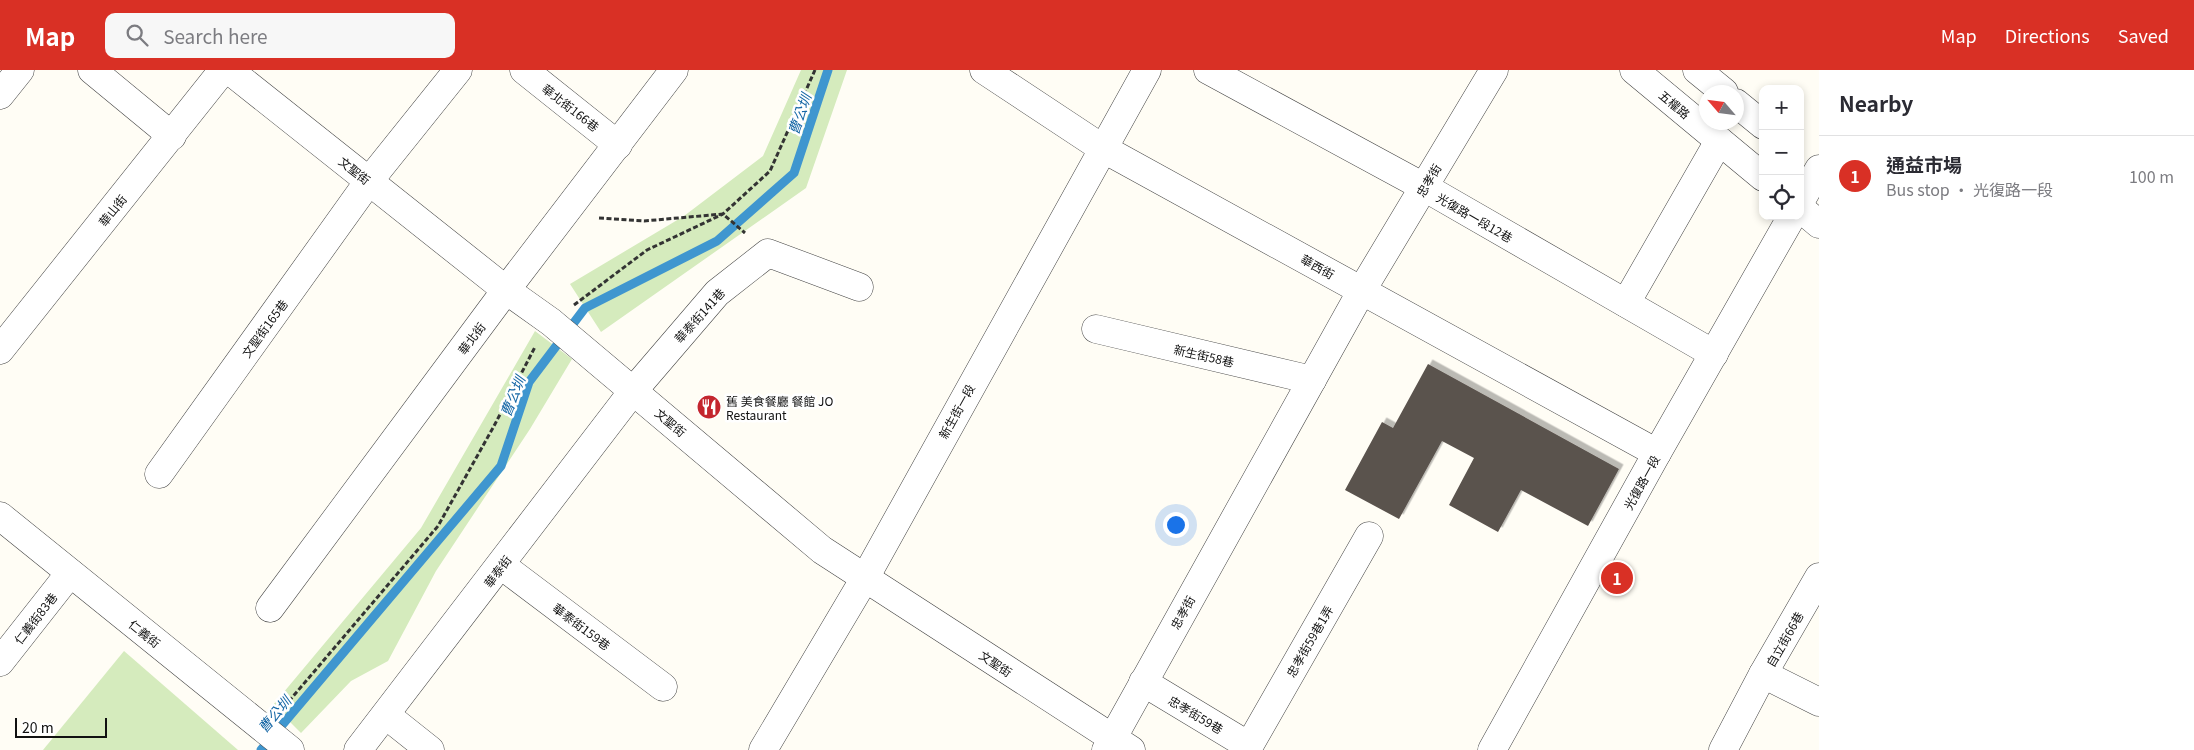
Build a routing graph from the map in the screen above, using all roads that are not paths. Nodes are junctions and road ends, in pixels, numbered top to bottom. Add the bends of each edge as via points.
1 (20, 70) edge
2 (92, 70) edge
3 (223, 70) edge
4 (229, 70) edge
5 (458, 70) edge
6 (524, 70) edge
7 (674, 70) edge
8 (984, 70) edge
9 (1147, 70) edge
10 (1208, 70) edge
11 (1494, 70) edge
12 (1634, 70) edge
13 (1697, 70) edge
14 (1715, 85) edge
15 (0, 95) edge
16 (1744, 110) edge
17 (1759, 122) edge
18 (172, 136) junction
19 (1719, 140) junction
20 (618, 144) junction
21 (1102, 148) junction
22 (1814, 167) edge
23 (1761, 175) edge
24 (369, 181) junction
25 (1424, 187) junction
26 (1804, 192) edge
27 (1804, 211) edge
28 (1790, 220) edge
29 (1819, 224) edge
30 (859, 288) dead end
31 (506, 290) junction
32 (1362, 290) junction
33 (1626, 303) junction
34 (1096, 329) dead end
35 (0, 350) edge
36 (1714, 354) junction
37 (1312, 380) junction
38 (633, 390) junction
39 (1657, 453) junction
40 (159, 474) dead end
41 (0, 516) edge
42 (1369, 536) dead end
43 (501, 565) junction
44 (70, 573) junction
45 (1819, 577) edge
46 (865, 578) junction
47 (270, 608) dead end
48 (0, 662) edge
49 (1764, 674) junction
50 (1143, 682) junction
51 (663, 687) dead end
52 (1819, 702) edge
53 (386, 715) junction
54 (276, 739) edge
55 (1116, 746) edge
56 (1249, 746) joint
57 (773, 747) edge
58 (358, 750) edge
59 (430, 750) edge
60 (1492, 750) edge
61 (1723, 750) edge

1 - 15 street
2 - 18 street
3 - 18 street, 華山街
4 - 24 street, 文聖街
5 - 24 street, 文聖街165巷
6 - 20 street, 華北街166巷
7 - 20 street, 華北街
8 - 21 street, 華西街
9 - 21 street, 新生街一段
10 - 25 street, 光復路一段12巷
11 - 25 street, 忠孝街
12 - 19 street, 五權路
13 - 14 street
16 - 17 street
18 - 35 street, 華山街
19 - 23 street, 五權路
19 - 33 street
20 - 31 street, 華北街
21 - 32 street, 華西街
21 - 46 street, 新生街一段
22 - 26 street
24 - 31 street, 文聖街
24 - 40 street, 文聖街165巷
25 - 32 street, 忠孝街
25 - 33 street, 光復路一段12巷
27 - 29 street
28 - 36 street, 光復路一段
30 - 38 street, 華泰街141巷 via 768,253 717,293
31 - 38 street, 文聖街
31 - 47 street, 華北街
32 - 37 street
32 - 39 street, 華西街
33 - 36 street, 光復路一段12巷
34 - 37 street, 新生街58巷
36 - 39 street, 光復路一段
37 - 50 street, 忠孝街
38 - 43 street, 華泰街
38 - 46 street, 文聖街 via 822,550
39 - 60 street, 光復路一段
41 - 44 street, 仁義街
42 - 56 street, 忠孝街59巷1弄
43 - 51 street, 華泰街159巷
43 - 53 street, 華泰街
44 - 48 street, 仁義街83巷
44 - 54 street, 仁義街
45 - 49 street, 自立街66巷
46 - 55 street, 文聖街
46 - 57 street, 新生街一段
49 - 52 street
49 - 61 street, 自立街66巷
50 - 55 street, 忠孝街
50 - 56 street, 忠孝街59巷
53 - 58 street, 華泰街
53 - 59 street

